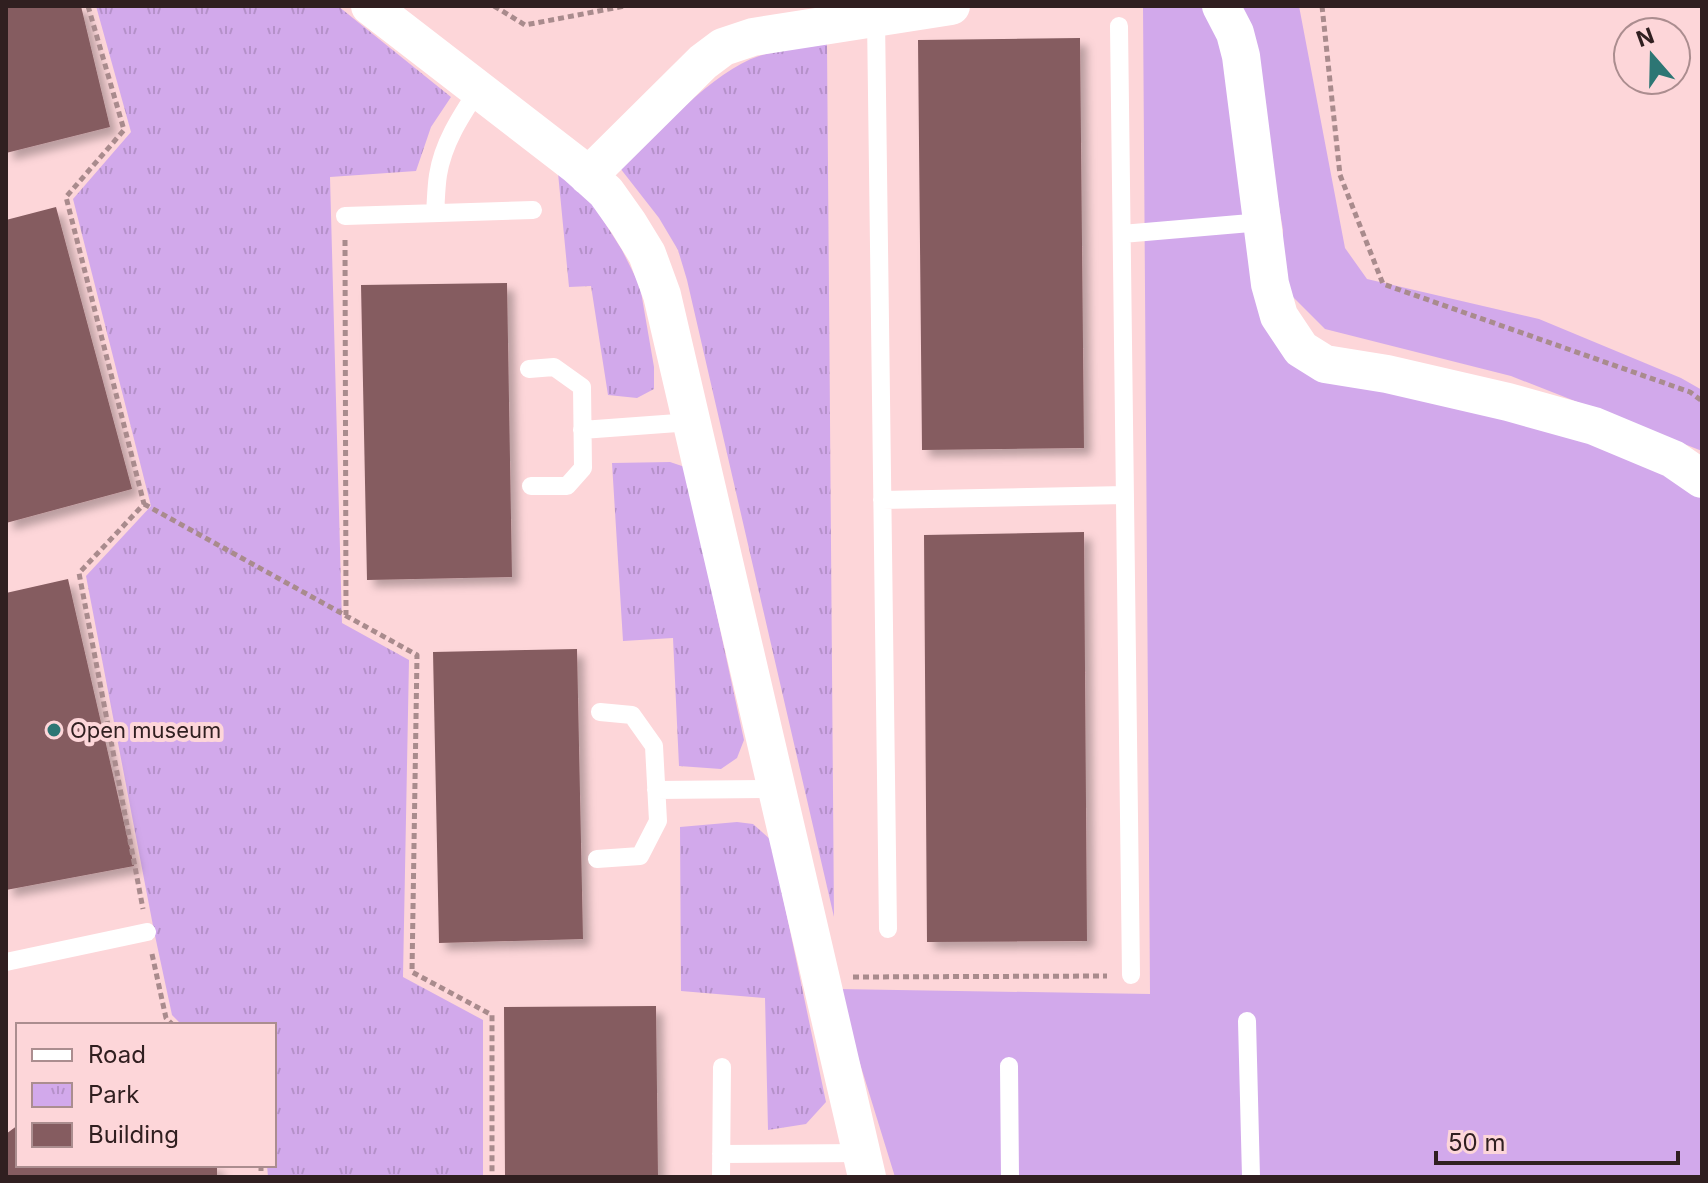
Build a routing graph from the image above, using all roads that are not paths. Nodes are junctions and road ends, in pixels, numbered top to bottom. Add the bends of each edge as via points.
1 (370, 6) edge
2 (951, 6) edge
3 (1221, 6) edge
4 (876, 18) junction
5 (1119, 26) dead end
6 (478, 90) junction
7 (588, 176) junction
8 (533, 210) dead end
9 (435, 213) junction
10 (345, 216) road end
11 (1262, 222) junction
12 (1122, 234) junction
13 (529, 369) dead end
14 (691, 422) junction
15 (582, 430) junction
16 (1702, 479) edge
17 (531, 486) dead end
18 (1125, 495) junction
19 (882, 500) junction
20 (600, 712) dead end
21 (777, 789) junction
22 (656, 790) junction
23 (597, 859) dead end
24 (888, 929) dead end
25 (147, 932) road end
26 (6, 962) edge
27 (1131, 975) road end
28 (1247, 1021) dead end
29 (1009, 1066) dead end
30 (722, 1067) dead end
31 (721, 1154) junction
32 (864, 1165) edge
33 (721, 1177) edge
34 (1010, 1177) edge
35 (1251, 1177) edge

1 - 6 street
2 - 4 street
3 - 11 street via 1241,56
4 - 7 street via 753,37 723,47
4 - 19 lane
5 - 12 lane
6 - 7 street
6 - 9 lane via 446,146
7 - 14 street via 606,192 647,254 662,295
8 - 9 lane
9 - 10 lane
11 - 12 lane
11 - 16 street via 1279,316 1301,349 1325,364 1493,398 1594,426 1673,459
12 - 18 lane
13 - 15 lane via 554,367 582,387
14 - 15 lane
14 - 21 street
15 - 17 lane via 583,468 567,486
18 - 19 lane
18 - 27 lane
19 - 24 lane
20 - 22 lane via 632,715 654,746
21 - 22 lane
21 - 32 street
22 - 23 lane via 658,821 640,856
25 - 26 lane
28 - 35 lane
29 - 34 lane
30 - 31 lane
31 - 32 lane
31 - 33 lane

